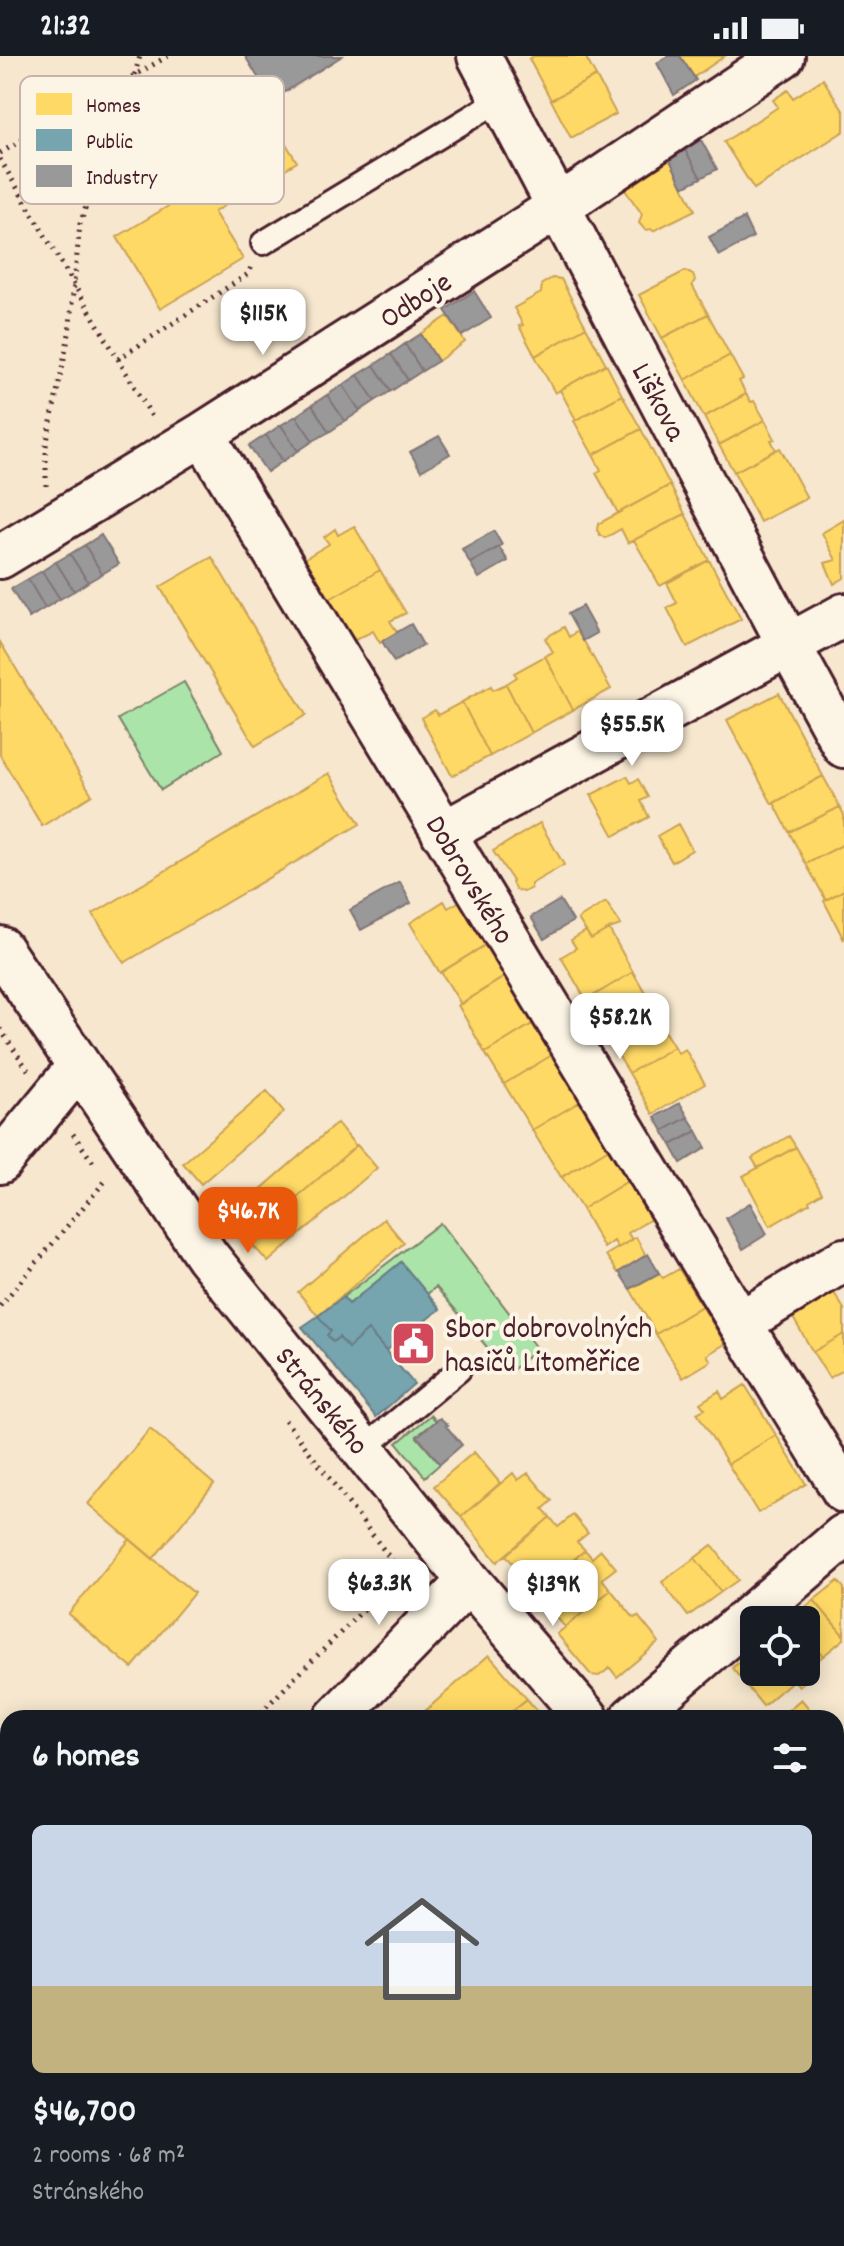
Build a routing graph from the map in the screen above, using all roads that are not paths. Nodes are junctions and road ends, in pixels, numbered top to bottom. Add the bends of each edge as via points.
1 (479, 56) edge
2 (783, 56) edge
3 (501, 99) junction
4 (558, 207) junction
5 (263, 243) road end
6 (188, 443) junction
7 (0, 557) edge
8 (844, 615) edge
9 (789, 645) junction
10 (844, 746) edge
11 (443, 833) junction
12 (0, 948) edge
13 (79, 1066) junction
14 (0, 1162) edge
15 (844, 1260) edge
16 (740, 1323) junction
17 (459, 1370) dead end
18 (363, 1449) junction
19 (844, 1491) edge
20 (844, 1536) edge
21 (469, 1581) junction
22 (344, 1710) edge
23 (580, 1710) edge
24 (641, 1710) edge

1 - 3 street, Liškova
2 - 4 street, Odboje
3 - 4 street, Liškova
3 - 5 lane
4 - 6 street, Odboje
4 - 9 street, Liškova
6 - 7 street, Odboje
6 - 11 street, Dobrovského
8 - 9 street
9 - 10 street, Liškova
9 - 11 street
11 - 16 street, Dobrovského
12 - 13 street, Stránského
13 - 14 street
13 - 18 street, Stránského via 207,1256
15 - 16 street
16 - 19 street, Dobrovského
17 - 18 lane
18 - 21 street, Stránského
20 - 24 street
21 - 22 street
21 - 23 street, Stránského

